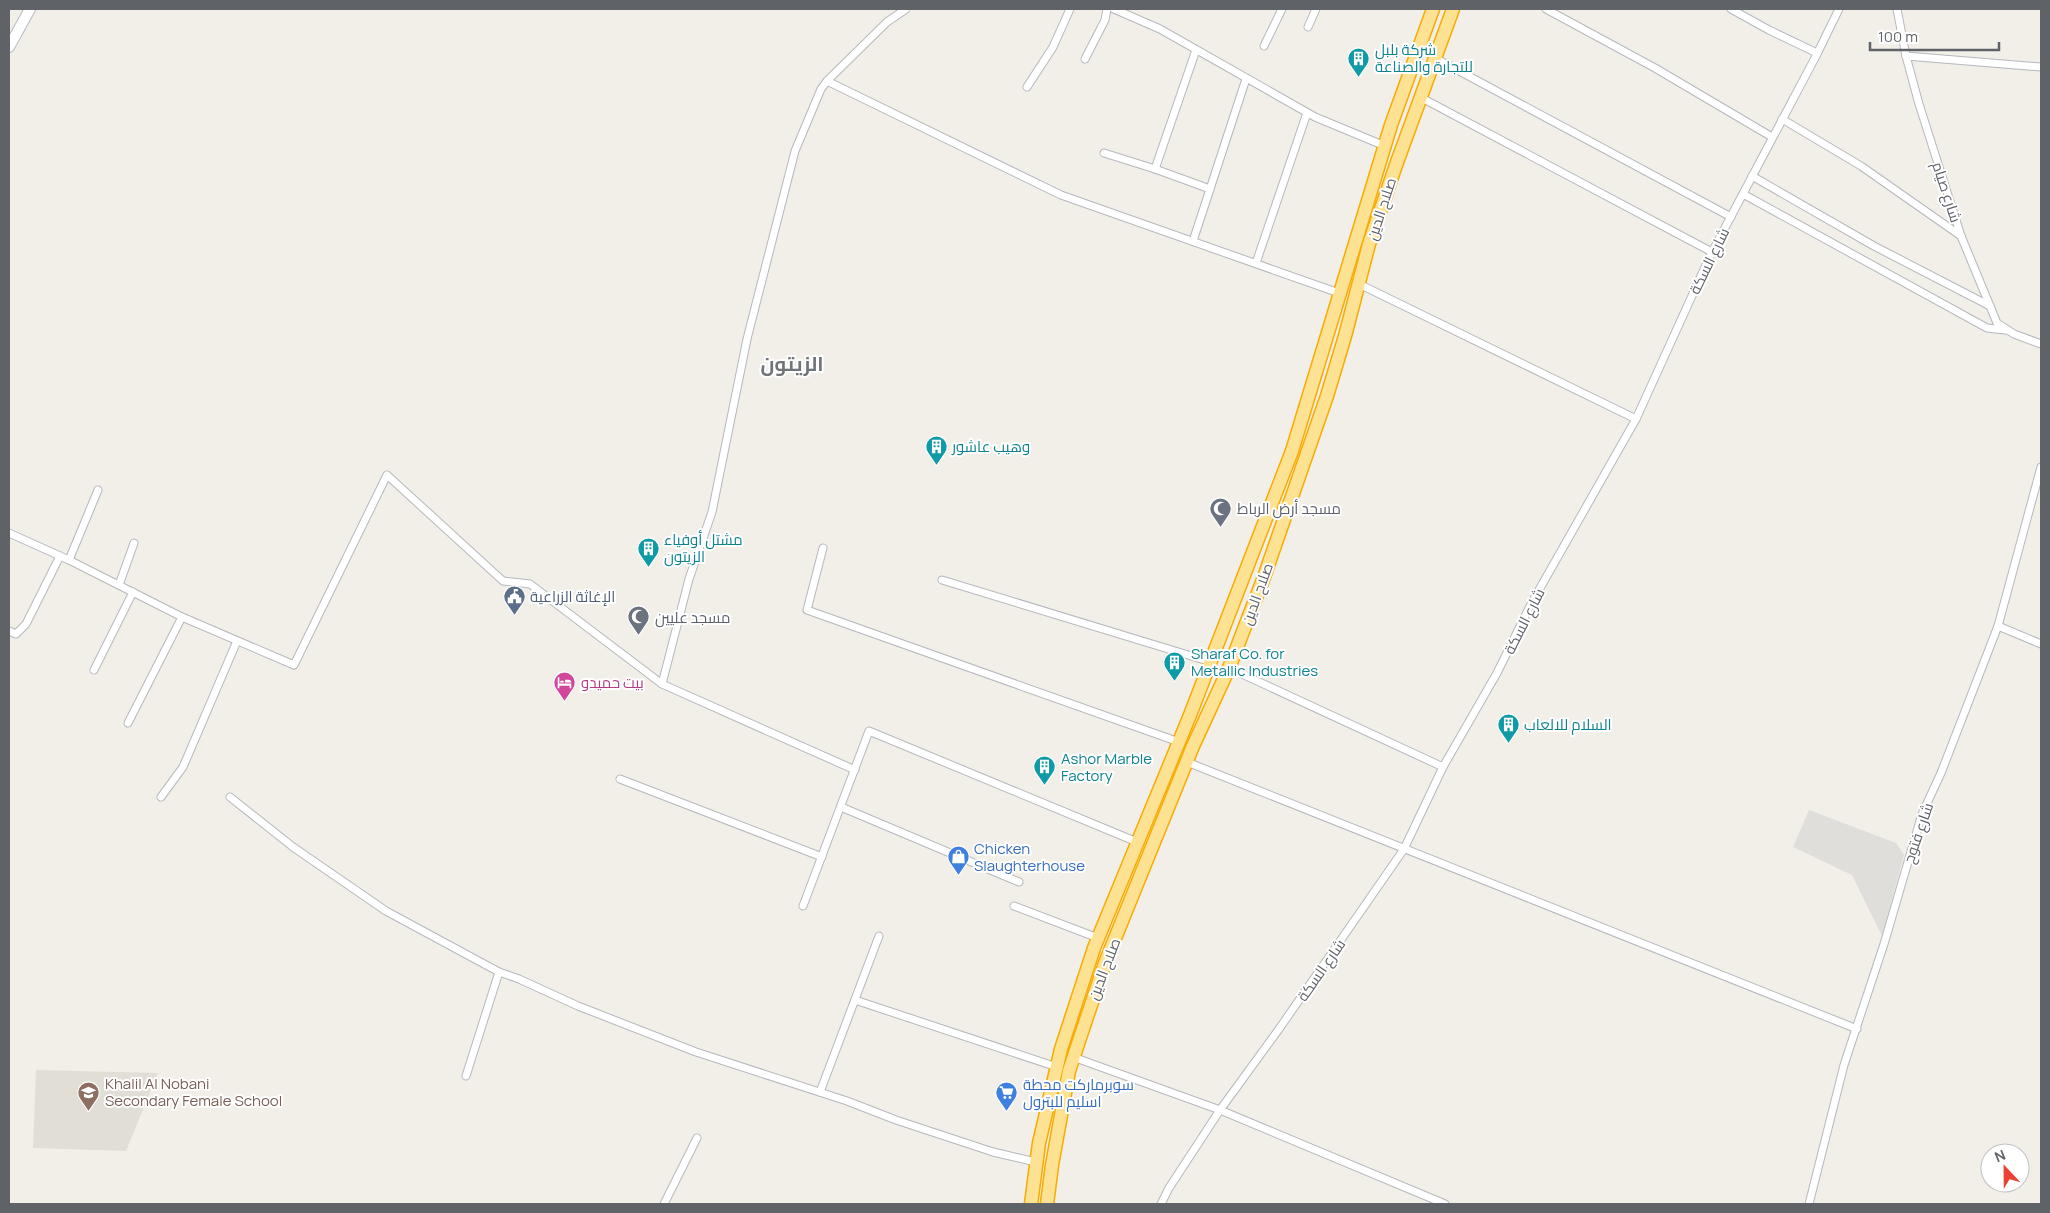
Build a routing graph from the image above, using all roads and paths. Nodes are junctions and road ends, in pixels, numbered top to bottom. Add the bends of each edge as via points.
1 (30, 9) edge
2 (906, 9) edge
3 (1070, 9) edge
4 (1107, 9) edge
5 (1114, 9) edge
6 (1282, 9) edge
7 (1316, 9) edge
8 (1433, 9) edge
9 (1453, 9) edge
10 (1546, 9) edge
11 (1732, 9) edge
12 (1839, 9) edge
13 (1897, 9) edge
14 (1308, 27) dead end
15 (1264, 46) dead end
16 (9, 47) edge
17 (1196, 50) junction
18 (1817, 54) junction
19 (1906, 56) junction
20 (1435, 58) junction
21 (1085, 59) dead end
22 (2041, 67) edge
23 (1246, 79) junction
24 (827, 81) junction
25 (1027, 87) dead end
26 (1420, 97) junction
27 (1307, 113) junction
28 (1782, 119) junction
29 (1772, 137) junction
30 (1385, 146) junction
31 (1104, 153) dead end
32 (1155, 169) junction
33 (1752, 176) junction
34 (1210, 189) junction
35 (1743, 194) junction
36 (1731, 217) junction
37 (1961, 236) junction
38 (1193, 241) junction
39 (1711, 254) junction
40 (1256, 263) junction
41 (1359, 284) junction
42 (1339, 293) junction
43 (1990, 306) junction
44 (2005, 330) junction
45 (2041, 344) edge
46 (1636, 419) junction
47 (2041, 467) edge
48 (98, 490) dead end
49 (9, 535) edge
50 (134, 543) dead end
51 (823, 548) dead end
52 (60, 556) junction
53 (70, 560) junction
54 (942, 580) dead end
55 (119, 585) junction
56 (133, 592) junction
57 (182, 616) junction
58 (1998, 626) junction
59 (9, 631) edge
60 (237, 642) junction
61 (2041, 644) edge
62 (1211, 662) junction
63 (1229, 668) junction
64 (94, 670) dead end
65 (662, 684) junction
66 (128, 723) dead end
67 (1179, 742) junction
68 (1187, 762) junction
69 (1443, 767) junction
70 (855, 770) junction
71 (620, 779) dead end
72 (161, 797) dead end
73 (230, 797) dead end
74 (841, 807) junction
75 (1137, 842) junction
76 (1404, 849) junction
77 (822, 857) junction
78 (1019, 882) dead end
79 (803, 906) dead end
80 (1014, 906) dead end
81 (879, 936) dead end
82 (1098, 938) junction
83 (499, 972) junction
84 (855, 1000) junction
85 (1857, 1029) junction
86 (1074, 1057) junction
87 (1056, 1067) junction
88 (466, 1076) dead end
89 (820, 1092) junction
90 (1220, 1110) junction
91 (697, 1138) dead end
92 (1036, 1162) junction
93 (664, 1204) edge
94 (1031, 1204) edge
95 (1047, 1204) edge
96 (1161, 1204) edge
97 (1445, 1204) edge
98 (1809, 1204) edge

1 - 16 street
2 - 24 street via 886,22
3 - 25 street via 1053,47
4 - 21 street via 1105,20
5 - 17 street via 1160,29
6 - 15 street
7 - 14 street
8 - 30 highway, صلاح الدين
9 - 20 highway, صلاح الدين
10 - 29 street
11 - 18 street
12 - 18 street, شارع السكة
13 - 19 street, شارع صيام
17 - 23 street
17 - 32 street
18 - 28 street, شارع السكة
19 - 22 street
19 - 37 street, شارع صيام
20 - 26 highway, صلاح الدين
20 - 36 street
23 - 27 street
23 - 34 street
24 - 38 street via 1061,195
24 - 65 street via 795,151 747,339 712,512
26 - 39 street
26 - 41 highway, صلاح الدين
27 - 30 street
27 - 40 street
28 - 29 street, شارع السكة
28 - 37 street via 1861,166
29 - 33 street, شارع السكة
30 - 42 highway, صلاح الدين
31 - 32 street
32 - 34 street
33 - 35 street, شارع السكة
33 - 43 street via 1874,246
34 - 38 street
35 - 36 street, شارع السكة
35 - 44 street via 1987,328
36 - 39 street, شارع السكة
37 - 43 street, شارع صيام
38 - 40 street
39 - 46 street, شارع السكة
40 - 42 street
41 - 46 street
41 - 63 highway, صلاح الدين via 1310,448
42 - 62 highway, صلاح الدين via 1292,451
43 - 44 street, شارع صيام via 1996,323
44 - 45 street
46 - 69 street, شارع السكة
47 - 58 street, شارع فتوح
48 - 53 street
49 - 52 street
50 - 55 street
51 - 67 street via 808,610
52 - 53 street
52 - 59 street via 26,624 16,634
53 - 55 street
54 - 62 street
55 - 56 street
56 - 57 street
56 - 64 street
57 - 60 street
57 - 66 street
58 - 61 street
58 - 85 street, شارع فتوح via 1922,814
60 - 65 street via 294,665 387,475 503,581 530,584
60 - 72 street via 183,768
62 - 67 highway, صلاح الدين
63 - 68 highway, صلاح الدين
63 - 69 street
65 - 70 street
67 - 75 highway, صلاح الدين
68 - 76 street
68 - 86 highway, صلاح الدين via 1105,963
69 - 76 street, شارع السكة
70 - 74 street
70 - 75 street via 869,731
71 - 77 street
73 - 83 street via 294,847 386,911
74 - 77 street
74 - 78 street
75 - 82 highway, صلاح الدين
76 - 85 street
76 - 90 street, شارع السكة via 1280,1030
77 - 79 street
80 - 82 street
81 - 84 street
82 - 87 highway, صلاح الدين
83 - 88 street
83 - 89 street via 696,1052
84 - 87 street
84 - 89 street
85 - 98 street, شارع فتوح via 1844,1065
86 - 90 street
86 - 95 highway, صلاح الدين
87 - 92 highway, صلاح الدين
89 - 92 street via 993,1152
90 - 96 street, شارع السكة
90 - 97 street
91 - 93 street
92 - 94 highway, صلاح الدين

